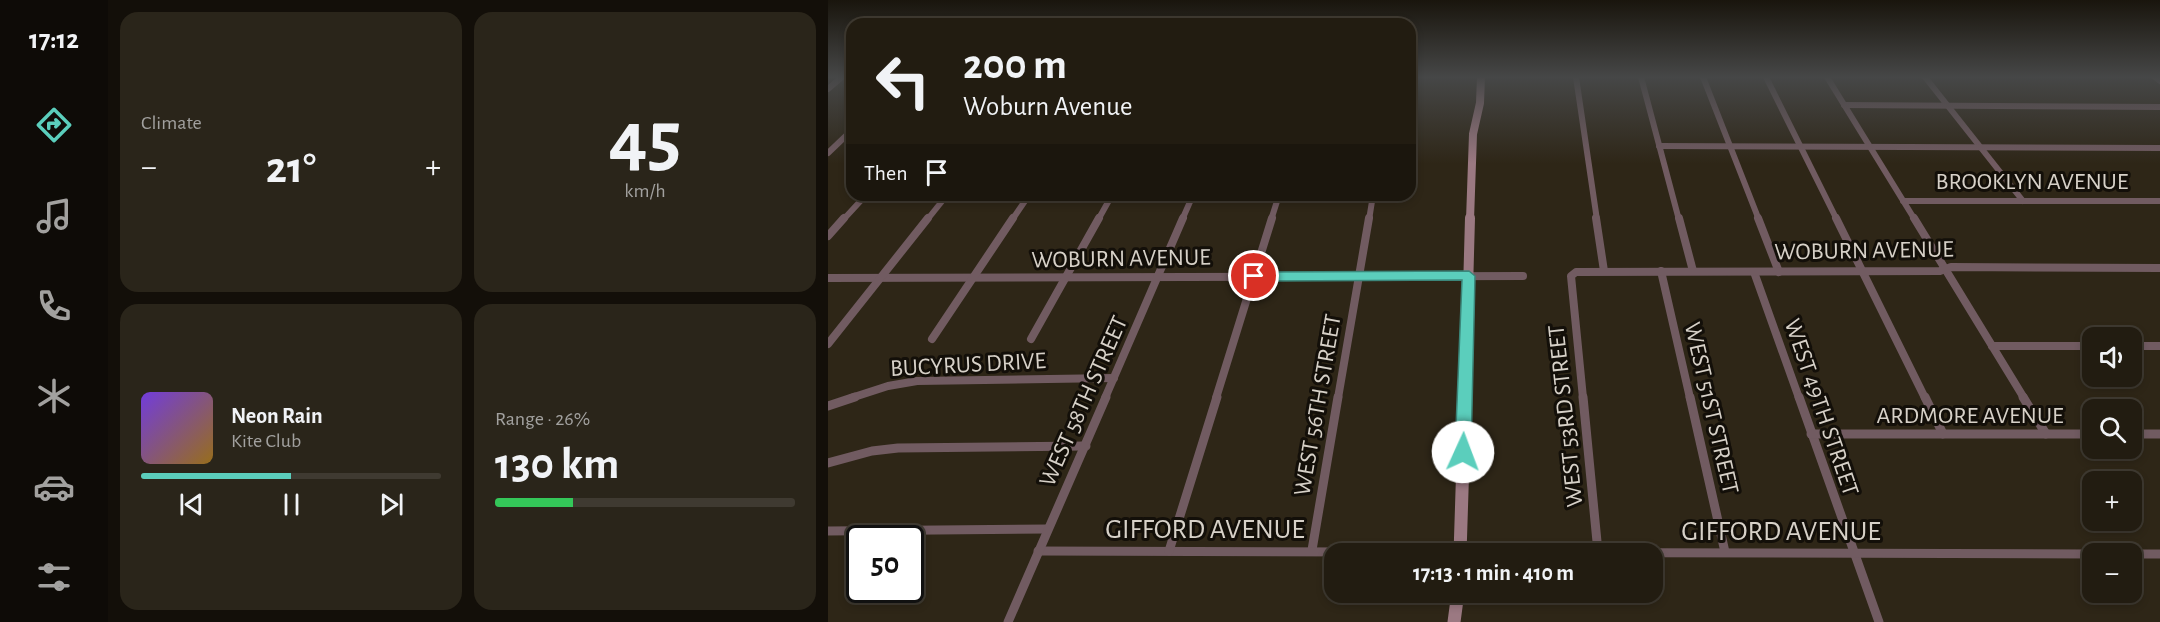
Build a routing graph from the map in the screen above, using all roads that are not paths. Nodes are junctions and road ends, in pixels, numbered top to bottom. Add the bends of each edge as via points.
1 (1479, 106) edge
2 (1580, 106) edge
3 (1648, 106) edge
4 (1715, 106) edge
5 (1781, 106) edge
6 (1845, 106) edge
7 (1947, 106) edge
8 (1953, 106) edge
9 (2160, 107) edge
10 (846, 135) edge
11 (1659, 147) junction
12 (1731, 147) junction
13 (1801, 147) junction
14 (1869, 147) junction
15 (1979, 147) junction
16 (2160, 148) edge
17 (829, 151) edge
18 (860, 201) edge
19 (942, 201) edge
20 (1025, 201) edge
21 (1109, 201) edge
22 (1190, 201) edge
23 (1277, 201) edge
24 (1372, 201) edge
25 (1903, 201) junction
26 (2023, 201) junction
27 (2160, 201) edge
28 (828, 236) edge
29 (2160, 268) edge
30 (1604, 271) junction
31 (1661, 271) junction
32 (1693, 271) junction
33 (1946, 271) junction
34 (1754, 272) junction
35 (1779, 272) junction
36 (1864, 272) junction
37 (1254, 276) junction
38 (1359, 276) junction
39 (1469, 276) junction
40 (1523, 276) dead end
41 (1571, 276) joint
42 (1158, 277) junction
43 (828, 278) edge
44 (880, 279) junction
45 (973, 279) junction
46 (1065, 279) junction
47 (932, 339) dead end
48 (1031, 339) dead end
49 (828, 344) edge
50 (1992, 346) junction
51 (2082, 346) edge
52 (2142, 346) edge
53 (2160, 346) edge
54 (1113, 378) junction
55 (828, 406) edge
56 (1811, 434) junction
57 (1943, 434) junction
58 (2046, 434) junction
59 (2082, 434) edge
60 (2142, 434) edge
61 (2160, 434) edge
62 (1086, 446) junction
63 (828, 463) edge
64 (1047, 529) junction
65 (828, 531) edge
66 (1460, 543) edge
67 (1597, 543) edge
68 (1312, 550) junction
69 (1324, 550) edge
70 (1038, 551) junction
71 (1169, 551) junction
72 (1663, 552) edge
73 (1725, 552) junction
74 (1854, 553) junction
75 (2082, 554) edge
76 (2142, 554) edge
77 (2160, 555) edge
78 (1457, 603) edge
79 (1008, 622) edge
80 (1454, 622) edge
81 (1879, 622) edge

1 - 39 main road via 1473,134
2 - 30 street
3 - 11 street
4 - 12 street
5 - 13 street
6 - 14 street
7 - 15 street
8 - 9 street
10 - 17 street
11 - 12 street
11 - 32 street
12 - 13 street
12 - 35 street
13 - 14 street
13 - 36 street
14 - 15 street
14 - 25 street
15 - 16 street
15 - 26 street
18 - 28 street
19 - 44 street
20 - 45 street
21 - 46 street
22 - 42 street, WEST 58TH STREET
23 - 37 street
24 - 38 street, WEST 56TH STREET
25 - 26 street, BROOKLYN AVENUE
25 - 33 street
26 - 27 street, BROOKLYN AVENUE
29 - 33 street, WOBURN AVENUE via 1951,267
30 - 31 street, WOBURN AVENUE
30 - 41 street, WOBURN AVENUE via 1576,272
31 - 32 street, WOBURN AVENUE
31 - 73 street, WEST 51ST STREET
32 - 34 street, WOBURN AVENUE
33 - 36 street, WOBURN AVENUE
33 - 50 street
34 - 35 street, WOBURN AVENUE
34 - 56 street, WEST 49TH STREET
35 - 36 street, WOBURN AVENUE
36 - 57 street
37 - 38 street, WOBURN AVENUE
37 - 42 street, WOBURN AVENUE
37 - 71 street
38 - 39 street, WOBURN AVENUE
38 - 68 street, WEST 56TH STREET
39 - 40 street, WOBURN AVENUE
39 - 66 main road
41 - 67 street, WEST 53RD STREET
42 - 46 street, WOBURN AVENUE
42 - 54 street, WEST 58TH STREET
43 - 44 street, WOBURN AVENUE
44 - 45 street, WOBURN AVENUE
44 - 49 street
45 - 46 street, WOBURN AVENUE
45 - 47 street
46 - 48 street
50 - 51 street
50 - 58 street
52 - 53 street
54 - 55 street, BUCYRUS DRIVE via 918,381 888,386
54 - 62 street, WEST 58TH STREET
56 - 57 street, ARDMORE AVENUE
56 - 74 street, WEST 49TH STREET
57 - 58 street, ARDMORE AVENUE
58 - 59 street, ARDMORE AVENUE
60 - 61 street
62 - 63 street via 898,448 850,455
62 - 64 street, WEST 58TH STREET
64 - 65 street
64 - 70 street, WEST 58TH STREET
68 - 69 street, GIFFORD AVENUE
68 - 71 street, GIFFORD AVENUE
70 - 71 street, GIFFORD AVENUE
70 - 79 street, WEST 58TH STREET
72 - 73 street, GIFFORD AVENUE
73 - 74 street, GIFFORD AVENUE
74 - 75 street, GIFFORD AVENUE
74 - 81 street, WEST 49TH STREET
76 - 77 street
78 - 80 main road

